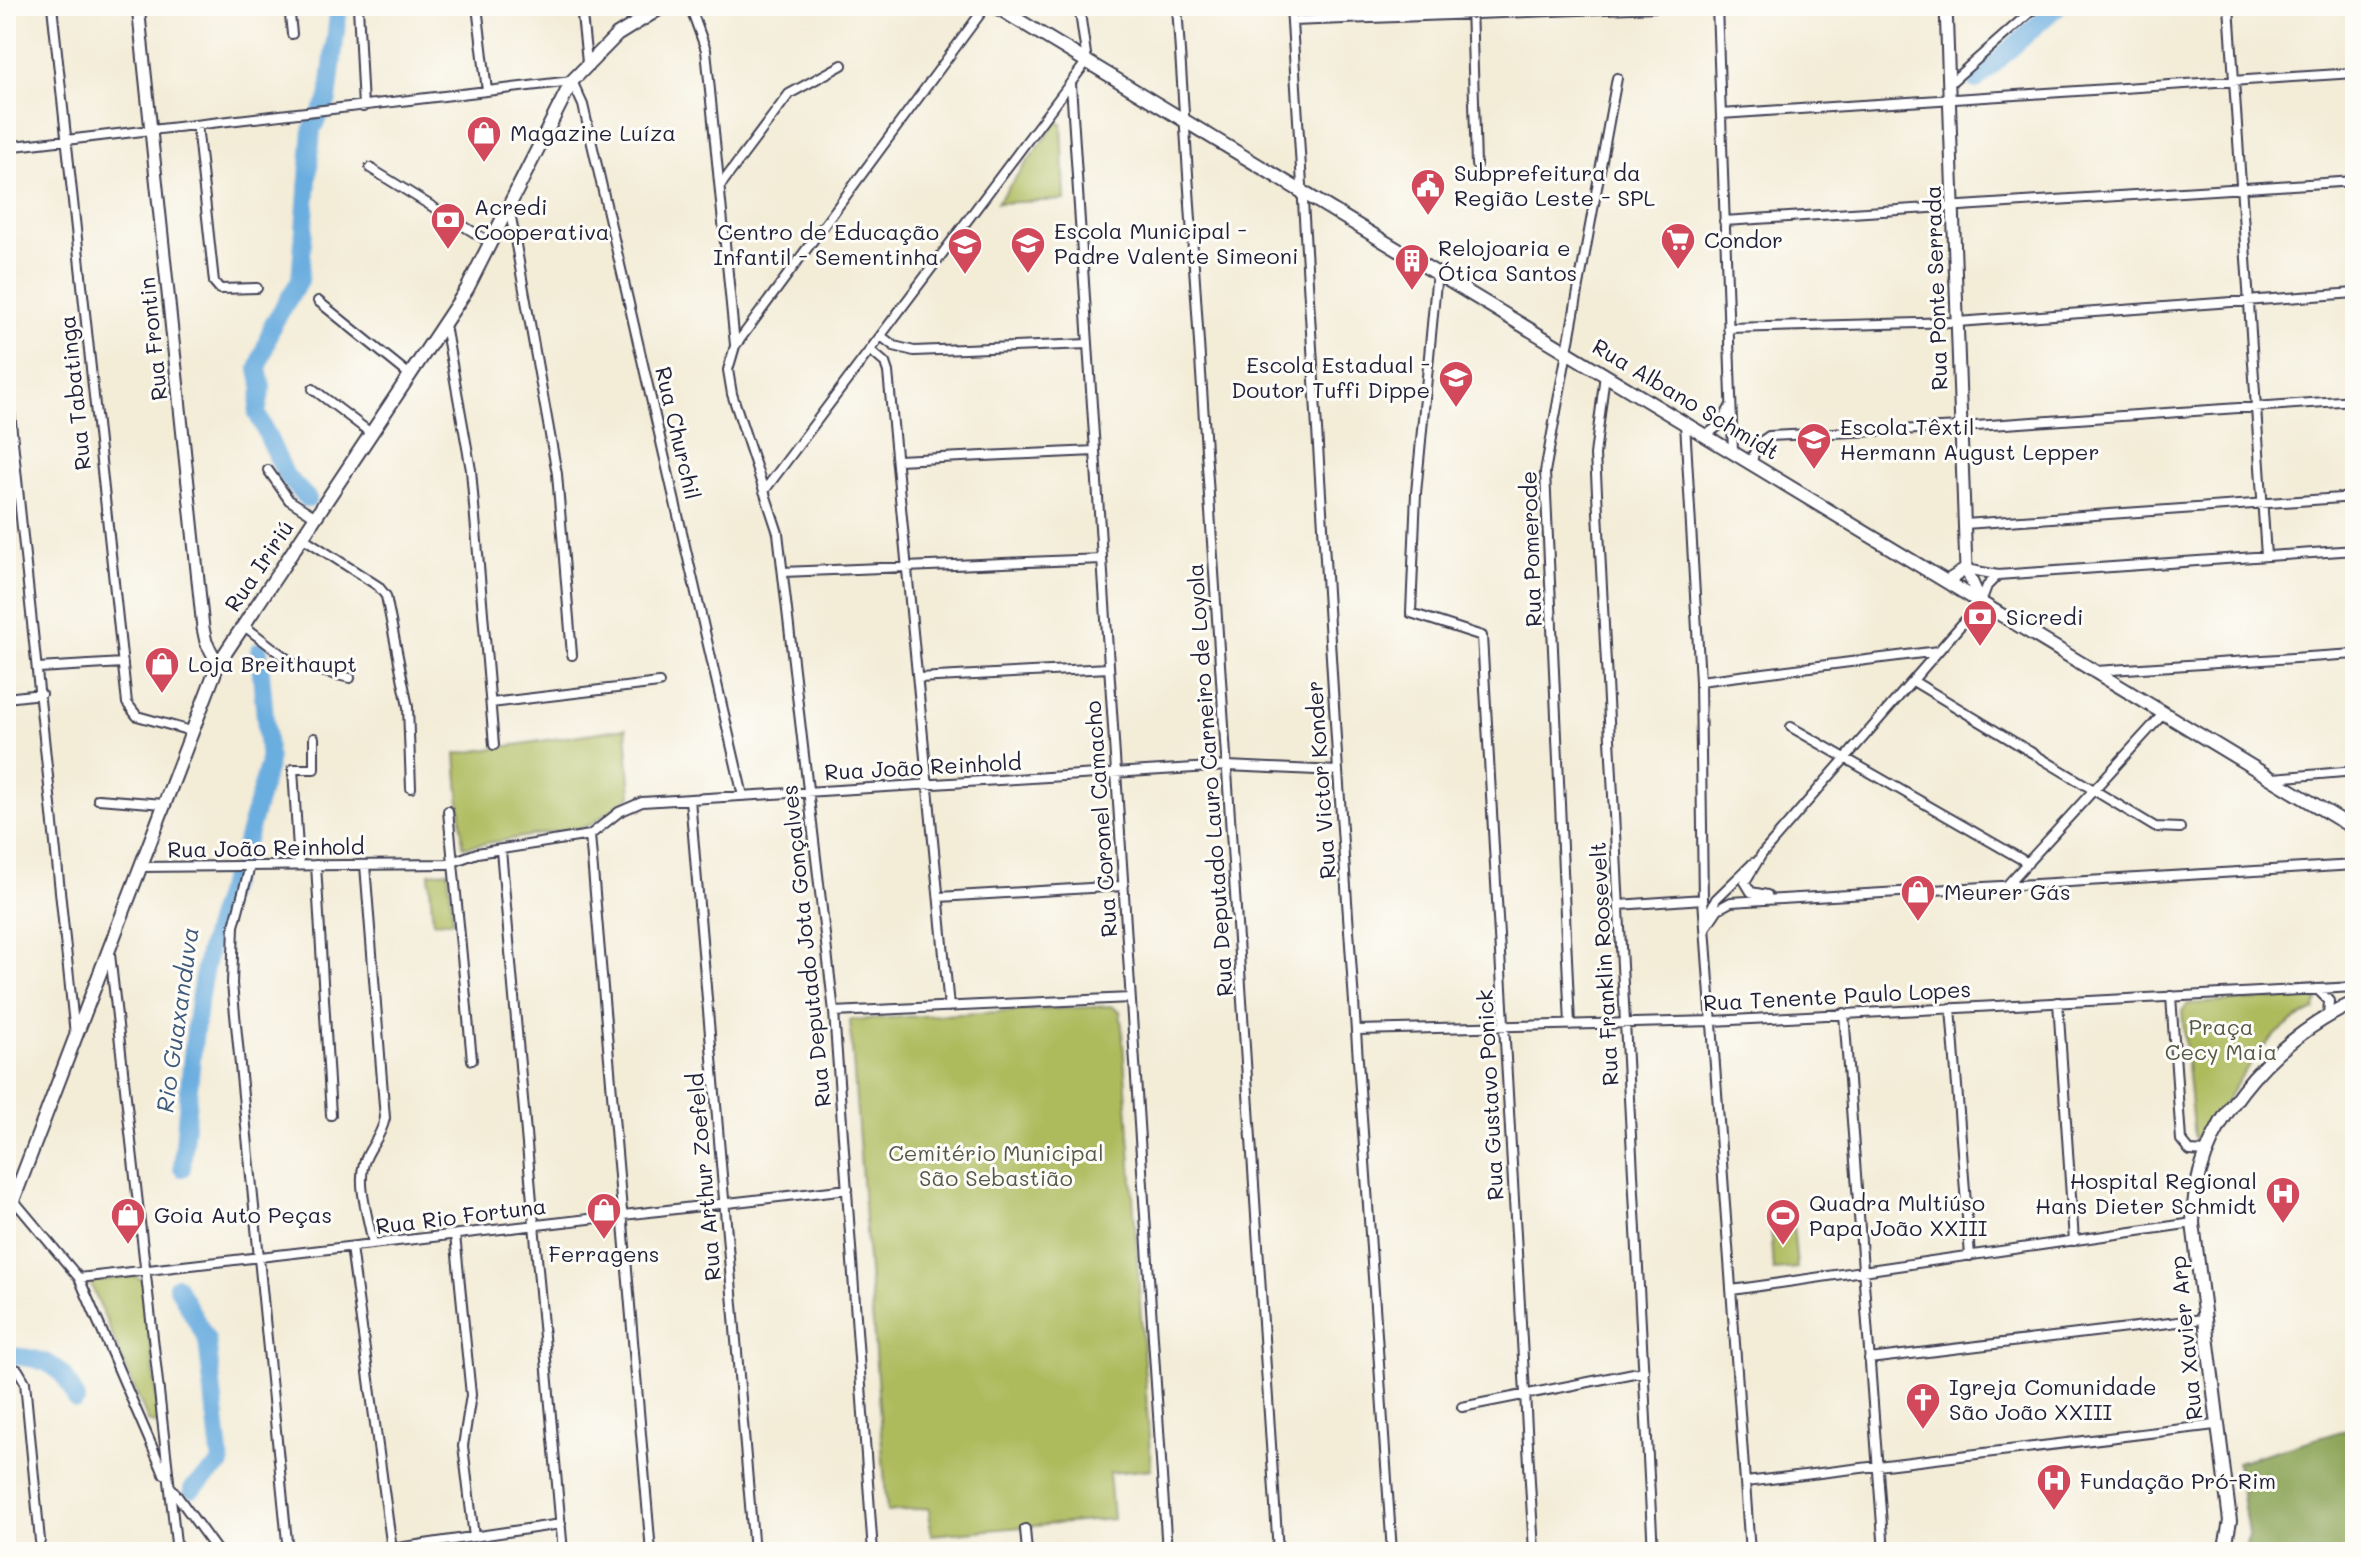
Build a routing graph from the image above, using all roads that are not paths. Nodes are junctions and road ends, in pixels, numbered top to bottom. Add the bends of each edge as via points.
1 (52, 6) edge
2 (138, 6) edge
3 (289, 6) edge
4 (358, 6) edge
5 (477, 6) edge
6 (581, 6) edge
7 (664, 6) edge
8 (690, 6) edge
9 (986, 6) edge
10 (995, 6) edge
11 (1079, 6) edge
12 (1177, 6) edge
13 (1291, 6) edge
14 (1682, 6) edge
15 (1717, 6) edge
16 (1946, 6) edge
17 (2037, 6) edge
18 (2229, 6) edge
19 (1471, 10) edge
20 (1292, 21) junction
21 (292, 34) dead end
22 (1087, 61) junction
23 (587, 62) junction
24 (842, 65) dead end
25 (2355, 73) edge
26 (1617, 78) dead end
27 (572, 81) junction
28 (2234, 81) junction
29 (1071, 84) junction
30 (1949, 84) junction
31 (487, 91) junction
32 (1950, 99) junction
33 (363, 107) junction
34 (1721, 114) junction
35 (1184, 119) junction
36 (197, 125) junction
37 (152, 130) junction
38 (66, 140) junction
39 (6, 147) edge
40 (1476, 165) dead end
41 (370, 168) dead end
42 (2355, 181) edge
43 (719, 187) junction
44 (2241, 188) junction
45 (1303, 191) junction
46 (509, 205) junction
47 (1954, 207) junction
48 (1724, 221) junction
49 (491, 243) junction
50 (1437, 272) junction
51 (257, 288) dead end
52 (2355, 293) edge
53 (318, 301) dead end
54 (2248, 301) junction
55 (1957, 322) junction
56 (445, 325) junction
57 (1728, 328) junction
58 (881, 336) junction
59 (1088, 344) junction
60 (735, 346) junction
61 (870, 350) junction
62 (1570, 353) junction
63 (6, 374) edge
64 (1605, 374) junction
65 (411, 376) junction
66 (313, 389) dead end
67 (2355, 400) edge
68 (1731, 402) junction
69 (2256, 407) junction
70 (1685, 422) junction
71 (1961, 427) junction
72 (372, 434) junction
73 (1706, 435) junction
74 (1095, 451) junction
75 (1733, 451) junction
76 (897, 460) junction
77 (1752, 462) junction
78 (268, 470) dead end
79 (764, 491) junction
80 (2355, 497) edge
81 (2263, 503) junction
82 (316, 517) junction
83 (1965, 524) junction
84 (302, 537) junction
85 (2355, 550) edge
86 (2266, 556) junction
87 (1102, 559) junction
88 (907, 567) junction
89 (1966, 569) junction
90 (783, 572) junction
91 (1998, 575) junction
92 (1947, 581) junction
93 (1981, 602) junction
94 (243, 625) junction
95 (1938, 651) junction
96 (2355, 654) edge
97 (572, 655) dead end
98 (123, 663) junction
99 (218, 664) junction
100 (38, 668) junction
101 (1109, 668) junction
102 (2095, 671) junction
103 (350, 678) dead end
104 (918, 678) junction
105 (1700, 681) junction
106 (1913, 681) junction
107 (659, 683) dead end
108 (41, 694) junction
109 (6, 698) edge
110 (491, 703) junction
111 (2164, 713) junction
112 (1791, 727) dead end
113 (191, 731) junction
114 (314, 738) dead end
115 (494, 745) dead end
116 (1846, 758) junction
117 (1227, 766) junction
118 (1338, 771) junction
119 (2355, 771) edge
120 (1116, 773) junction
121 (2272, 778) junction
122 (928, 785) junction
123 (411, 788) dead end
124 (2094, 790) junction
125 (808, 792) junction
126 (743, 796) junction
127 (98, 799) dead end
128 (690, 799) junction
129 (164, 804) junction
130 (448, 811) dead end
131 (2180, 828) dead end
132 (2355, 829) edge
133 (590, 835) junction
134 (501, 850) junction
135 (1762, 854) junction
136 (453, 862) junction
137 (2028, 863) junction
138 (299, 865) junction
139 (316, 865) junction
140 (365, 865) junction
141 (2355, 865) edge
142 (241, 866) junction
143 (140, 867) junction
144 (1703, 869) junction
145 (2008, 884) junction
146 (1123, 886) junction
147 (1721, 894) junction
148 (939, 897) junction
149 (1788, 897) junction
150 (1703, 899) junction
151 (1619, 905) junction
152 (1705, 925) junction
153 (109, 949) junction
154 (2355, 987) edge
155 (2317, 989) junction
156 (2171, 996) junction
157 (1130, 998) junction
158 (2058, 1002) junction
159 (2355, 1002) edge
160 (949, 1007) junction
161 (1951, 1008) junction
162 (834, 1012) junction
163 (1844, 1013) junction
164 (2328, 1017) junction
165 (1713, 1021) junction
166 (1625, 1024) junction
167 (1570, 1025) junction
168 (1504, 1027) junction
169 (1358, 1030) junction
170 (76, 1040) junction
171 (472, 1060) dead end
172 (331, 1115) dead end
173 (2207, 1152) junction
174 (848, 1189) junction
175 (10, 1196) edge
176 (724, 1204) junction
177 (623, 1215) junction
178 (6, 1219) edge
179 (2193, 1223) junction
180 (534, 1225) junction
181 (455, 1235) junction
182 (2074, 1241) junction
183 (373, 1244) junction
184 (351, 1247) junction
185 (1970, 1256) junction
186 (260, 1257) junction
187 (145, 1270) junction
188 (1863, 1272) junction
189 (79, 1278) junction
190 (1732, 1290) junction
191 (2203, 1319) junction
192 (1869, 1359) junction
193 (6, 1365) edge
194 (1644, 1371) junction
195 (1525, 1394) junction
196 (1462, 1407) dead end
197 (2215, 1425) junction
198 (1877, 1466) junction
199 (1746, 1482) junction
200 (168, 1484) junction
201 (561, 1524) junction
202 (1025, 1529) dead end
203 (474, 1537) junction
204 (40, 1541) dead end
205 (392, 1549) junction
206 (177, 1552) edge
207 (218, 1552) edge
208 (288, 1552) edge
209 (370, 1552) edge
210 (563, 1552) edge
211 (651, 1552) edge
212 (754, 1552) edge
213 (873, 1552) edge
214 (1027, 1552) edge
215 (1167, 1552) edge
216 (1278, 1552) edge
217 (1392, 1552) edge
218 (1534, 1552) edge
219 (1653, 1552) edge
220 (1750, 1552) edge
221 (1884, 1552) edge
222 (2224, 1552) edge

1 - 38 street, Rua Tabatinga
2 - 37 street, Rua Frontin
3 - 21 street
4 - 33 street
5 - 31 street
6 - 23 street
7 - 23 main road, Rua Iririú via 617,35
8 - 43 street, Rua Deputado Jota Gonçalves via 706,50
9 - 60 street
10 - 22 main road, Rua Albano Schmidt
11 - 22 street
12 - 35 street, Rua Deputado Lauro Carneiro de Loyola
13 - 20 street, Rua Victor Konder
14 - 19 street
15 - 34 street
16 - 30 street, Rua Ponte Serrada
17 - 30 street
18 - 28 street
19 - 20 street
19 - 40 street
20 - 45 street, Rua Victor Konder
22 - 29 street
22 - 35 main road, Rua Albano Schmidt
23 - 27 main road, Rua Iririú
24 - 43 street via 789,94
25 - 28 street
26 - 62 street, Rua Pomerode
27 - 31 street
27 - 46 main road, Rua Iririú
27 - 126 street, Rua Churchil via 583,105
28 - 32 street
28 - 44 street
29 - 58 street
29 - 59 street, Rua Coronel Camacho
30 - 32 street, Rua Ponte Serrada
31 - 33 street
32 - 34 street
32 - 47 street, Rua Ponte Serrada
33 - 36 street
34 - 48 street
35 - 45 main road, Rua Albano Schmidt
35 - 117 street, Rua Deputado Lauro Carneiro de Loyola
36 - 37 street
36 - 51 street via 214,282 220,289
37 - 38 street
37 - 99 street, Rua Frontin via 203,628
38 - 39 street
38 - 98 street, Rua Tabatinga
41 - 49 street
42 - 44 street
43 - 60 street, Rua Deputado Jota Gonçalves
44 - 47 street
44 - 54 street
45 - 50 main road, Rua Albano Schmidt
45 - 118 street, Rua Victor Konder
46 - 49 main road, Rua Iririú
46 - 97 street via 559,487
47 - 48 street
47 - 55 street, Rua Ponte Serrada
48 - 57 street
49 - 56 main road, Rua Iririú
50 - 62 main road, Rua Albano Schmidt
50 - 168 street, Rua Gustavo Ponick via 1419,453 1411,613 1482,636
52 - 54 street
53 - 65 street
54 - 55 street
54 - 69 street
55 - 57 street
55 - 71 street, Rua Ponte Serrada
56 - 65 main road, Rua Iririú
56 - 110 street via 471,470
57 - 68 street
58 - 59 street via 914,351
58 - 61 street
59 - 74 street, Rua Coronel Camacho
60 - 79 street, Rua Deputado Jota Gonçalves via 729,380
61 - 76 street via 888,372
61 - 79 street
62 - 64 main road, Rua Albano Schmidt
62 - 167 street, Rua Pomerode via 1545,484
63 - 100 street
64 - 70 main road, Rua Albano Schmidt
64 - 151 street, Rua Franklin Roosevelt via 1595,441
65 - 72 main road, Rua Iririú
66 - 72 street
67 - 69 street
68 - 73 street via 1720,425
68 - 75 street
69 - 71 street
69 - 81 street
70 - 73 main road, Rua Albano Schmidt
70 - 105 street
71 - 77 street via 1769,436 1756,445
71 - 83 street, Rua Ponte Serrada
72 - 82 main road, Rua Iririú
73 - 75 main road, Rua Albano Schmidt
74 - 76 street
74 - 87 street, Rua Coronel Camacho
75 - 77 main road, Rua Albano Schmidt
76 - 88 street
77 - 92 main road, Rua Albano Schmidt
78 - 82 street via 282,493
79 - 90 street, Rua Deputado Jota Gonçalves via 776,524
80 - 81 street
81 - 83 street
81 - 86 street
82 - 84 main road, Rua Iririú
83 - 89 street, Rua Ponte Serrada
84 - 94 main road, Rua Iririú
84 - 123 street via 386,596 408,707
85 - 86 street
86 - 91 street
87 - 88 street
87 - 101 street, Rua Coronel Camacho
88 - 90 street
88 - 104 street
89 - 91 street
89 - 92 street
89 - 93 street, Rua Ponte Serrada
90 - 125 street, Rua Deputado Jota Gonçalves
91 - 93 street
92 - 93 main road, Rua Albano Schmidt
93 - 95 street
93 - 102 main road, Rua Albano Schmidt
94 - 99 main road, Rua Iririú
94 - 103 street via 295,665
95 - 105 street
95 - 106 street
96 - 102 street
98 - 100 street
98 - 113 street, Rua Tabatinga via 132,712
99 - 113 main road, Rua Iririú
100 - 108 street
101 - 104 street
101 - 120 street, Rua Coronel Camacho
102 - 111 main road, Rua Albano Schmidt
104 - 122 street
105 - 144 street
106 - 116 street
106 - 124 street
107 - 110 street
108 - 109 street
108 - 170 street
110 - 115 street
111 - 121 main road, Rua Albano Schmidt
111 - 124 street
112 - 116 street
113 - 129 main road, Rua Iririú
114 - 138 street via 314,769 293,769
116 - 135 street
116 - 137 street
117 - 118 street, Rua João Reinhold
117 - 120 street, Rua João Reinhold
117 - 216 street, Rua Deputado Lauro Carneiro de Loyola
118 - 169 street, Rua Victor Konder
119 - 121 street
120 - 122 street, Rua João Reinhold
120 - 146 street, Rua Coronel Camacho
121 - 132 main road, Rua Albano Schmidt
122 - 125 street, Rua João Reinhold
122 - 148 street
124 - 131 street via 2155,827
124 - 137 street
125 - 126 street, Rua João Reinhold
125 - 162 street, Rua Deputado Jota Gonçalves
126 - 128 street, Rua João Reinhold
127 - 129 street
128 - 133 street, Rua João Reinhold via 634,804
128 - 176 street, Rua Arthur Zoefeld
129 - 143 main road, Rua Iririú
130 - 136 street
133 - 134 street, Rua João Reinhold
133 - 177 street
134 - 136 street, Rua João Reinhold
134 - 180 street
135 - 147 street
135 - 149 street via 1745,882 1747,889
136 - 140 street, Rua João Reinhold
136 - 171 street
137 - 145 street
138 - 139 street, Rua João Reinhold
138 - 142 street, Rua João Reinhold
139 - 140 street, Rua João Reinhold
139 - 172 street
140 - 183 street via 385,1118 381,1137 364,1162 362,1180
141 - 145 street
142 - 143 street, Rua João Reinhold
142 - 186 street via 231,963
143 - 153 main road, Rua Iririú
144 - 147 street via 1708,888
144 - 150 street
145 - 149 street
146 - 148 street
146 - 157 street, Rua Coronel Camacho
147 - 152 street
148 - 160 street
149 - 152 street via 1731,902
150 - 151 street
150 - 152 street
151 - 166 street, Rua Franklin Roosevelt
152 - 165 street
153 - 170 main road, Rua Iririú
153 - 187 street
154 - 155 street, Rua Tenente Paulo Lopes
155 - 156 street, Rua Tenente Paulo Lopes
155 - 164 street via 2329,1001
156 - 158 street, Rua Tenente Paulo Lopes
156 - 173 street via 2181,1140 2190,1151
157 - 160 street
157 - 215 street, Rua Coronel Camacho
158 - 161 street, Rua Tenente Paulo Lopes
158 - 182 street
159 - 164 main road, Rua Xavier Arp
160 - 162 street
161 - 163 street, Rua Tenente Paulo Lopes
161 - 185 street
162 - 174 street, Rua Deputado Jota Gonçalves
163 - 165 street, Rua Tenente Paulo Lopes
163 - 188 street
164 - 173 main road, Rua Xavier Arp via 2260,1070 2231,1107
165 - 166 street, Rua Tenente Paulo Lopes
165 - 190 street
166 - 167 street, Rua Tenente Paulo Lopes
166 - 194 street, Rua Franklin Roosevelt
167 - 168 street, Rua Tenente Paulo Lopes
168 - 169 street, Rua Tenente Paulo Lopes
168 - 195 street, Rua Gustavo Ponick
169 - 217 street, Rua Victor Konder
170 - 175 main road, Rua Iririú
173 - 179 main road, Rua Xavier Arp via 2195,1191
174 - 176 street, Rua Rio Fortuna
174 - 213 street, Rua Deputado Jota Gonçalves
175 - 178 main road, Rua Iririú
175 - 189 street
176 - 177 street, Rua Rio Fortuna
176 - 212 street, Rua Arthur Zoefeld
177 - 180 street, Rua Rio Fortuna
177 - 211 street
179 - 182 street
179 - 191 main road, Rua Xavier Arp
180 - 181 street, Rua Rio Fortuna
180 - 201 street
181 - 183 street, Rua Rio Fortuna
181 - 203 street via 471,1395 463,1446
182 - 185 street
183 - 184 street, Rua Rio Fortuna
184 - 186 street, Rua Rio Fortuna
184 - 205 street
185 - 188 street
186 - 187 street, Rua Rio Fortuna
186 - 208 street
187 - 189 street, Rua Rio Fortuna
187 - 200 street
188 - 190 street
188 - 192 street
189 - 200 street
190 - 199 street
191 - 192 street
191 - 197 main road, Rua Xavier Arp
192 - 198 street
193 - 204 street via 23,1374 25,1382
194 - 195 street
194 - 219 street, Rua Franklin Roosevelt
195 - 196 street
195 - 218 street, Rua Gustavo Ponick
197 - 198 street
197 - 222 main road, Rua Xavier Arp via 2230,1521
198 - 199 street
198 - 221 street
199 - 220 street
200 - 206 street
200 - 207 street
201 - 203 street
201 - 210 street
202 - 214 street
203 - 205 street
205 - 209 street

